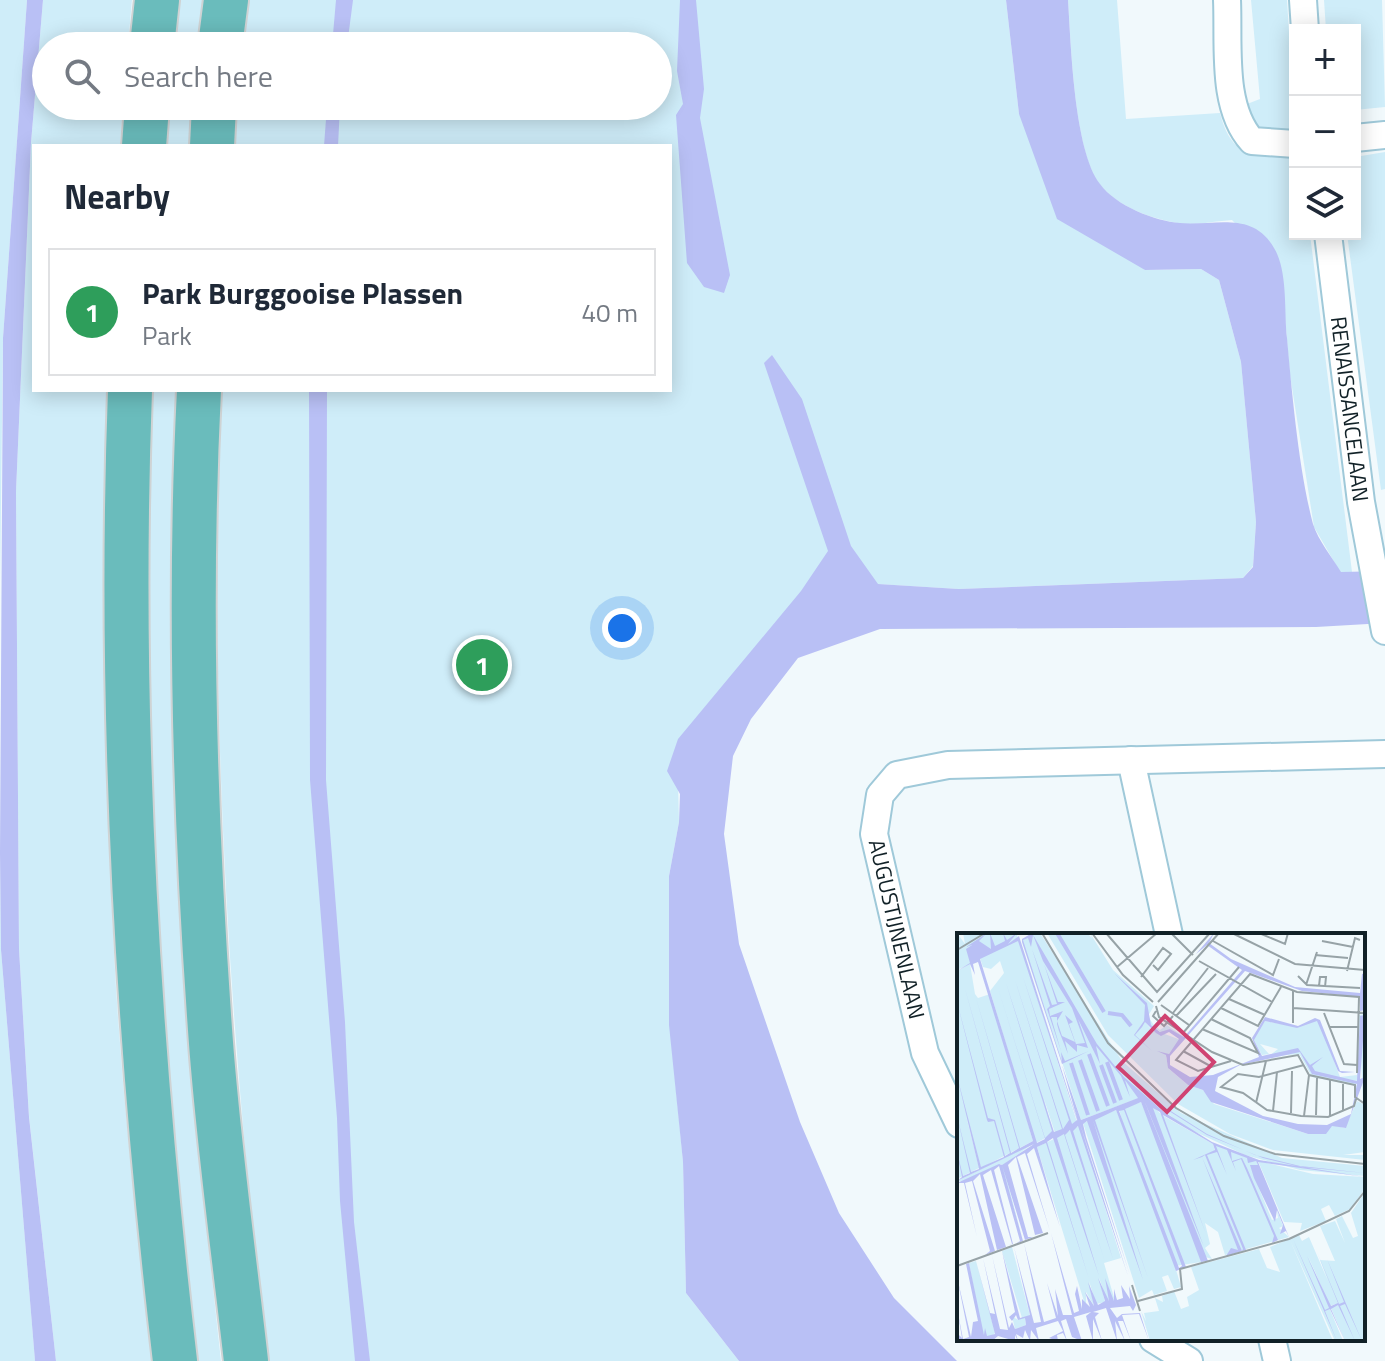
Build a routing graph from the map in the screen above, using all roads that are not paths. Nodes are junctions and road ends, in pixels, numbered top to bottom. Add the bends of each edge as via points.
1 (157, 0) edge
2 (226, 0) edge
3 (1227, 0) edge
4 (1303, 0) edge
5 (1305, 24) edge
6 (154, 32) edge
7 (222, 32) edge
8 (146, 120) edge
9 (213, 120) edge
10 (1385, 135) edge
11 (1361, 137) edge
12 (144, 144) edge
13 (212, 144) edge
14 (1289, 145) edge
15 (1329, 240) edge
16 (130, 392) edge
17 (199, 392) edge
18 (1385, 631) edge
19 (1385, 754) edge
20 (1131, 760) junction
21 (1169, 933) edge
22 (957, 1119) edge
23 (1156, 1341) edge
24 (1272, 1341) edge
25 (175, 1361) edge
26 (246, 1361) edge
27 (1189, 1361) edge
28 (1277, 1361) edge

1 - 6 highway
2 - 7 highway
3 - 14 street via 1233,109 1239,127 1252,141
4 - 5 street
8 - 12 highway
9 - 13 highway
10 - 11 street
15 - 18 street, RENAISSANCELAAN
16 - 25 highway via 128,748 143,1053
17 - 26 highway via 196,744 210,1028
19 - 20 street, AUGUSTIJNENLAAN
20 - 21 street
20 - 22 street, AUGUSTIJNENLAAN via 948,765 897,775 880,795 874,834 922,1038
23 - 27 street
24 - 28 street

